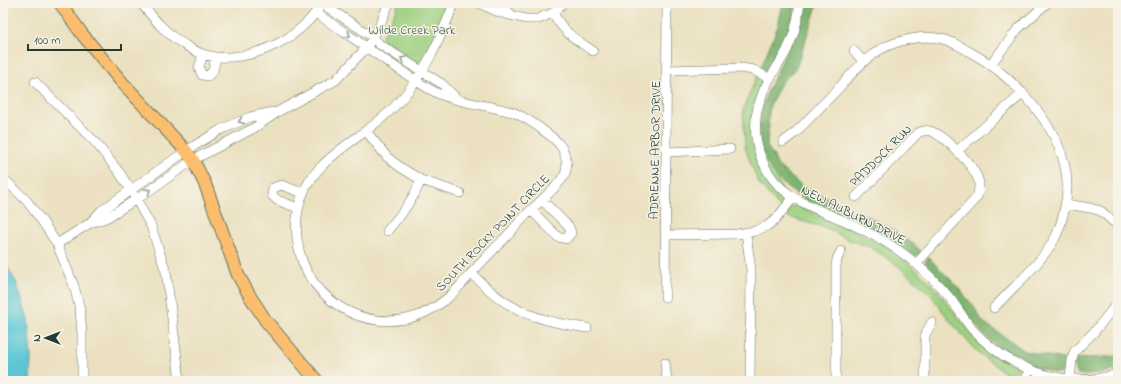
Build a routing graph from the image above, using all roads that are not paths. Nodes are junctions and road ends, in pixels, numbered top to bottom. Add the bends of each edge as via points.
1 (60, 3) edge
2 (142, 3) edge
3 (322, 3) edge
4 (389, 3) edge
5 (454, 3) edge
6 (479, 3) edge
7 (499, 3) edge
8 (562, 3) edge
9 (667, 3) edge
10 (800, 3) edge
11 (1047, 3) edge
12 (316, 13) junction
13 (553, 13) junction
14 (514, 17) junction
15 (373, 37) junction
16 (366, 47) junction
17 (593, 51) dead end
18 (854, 51) dead end
19 (203, 54) junction
20 (216, 57) junction
21 (863, 62) junction
22 (992, 64) junction
23 (667, 70) junction
24 (423, 71) junction
25 (770, 79) junction
26 (416, 81) junction
27 (35, 82) dead end
28 (1023, 93) junction
29 (456, 99) junction
30 (278, 111) junction
31 (366, 131) junction
32 (783, 142) dead end
33 (730, 150) dead end
34 (957, 151) junction
35 (667, 152) junction
36 (189, 156) junction
37 (3, 178) edge
38 (421, 180) junction
39 (131, 190) junction
40 (304, 193) junction
41 (460, 193) dead end
42 (856, 197) dead end
43 (793, 198) junction
44 (136, 200) junction
45 (542, 200) junction
46 (1066, 204) junction
47 (298, 208) junction
48 (531, 210) junction
49 (90, 223) junction
50 (1118, 226) edge
51 (387, 231) dead end
52 (746, 233) junction
53 (666, 234) junction
54 (57, 244) junction
55 (841, 251) dead end
56 (917, 263) junction
57 (471, 273) junction
58 (665, 297) dead end
59 (1118, 302) edge
60 (994, 308) dead end
61 (932, 322) dead end
62 (587, 328) dead end
63 (665, 363) dead end
64 (1029, 369) junction
65 (1118, 374) edge
66 (1070, 379) junction
67 (82, 381) edge
68 (180, 381) edge
69 (317, 381) edge
70 (667, 381) edge
71 (750, 381) edge
72 (836, 381) edge
73 (925, 381) edge
74 (1025, 381) edge

1 - 36 main road via 120,80
2 - 19 street via 172,37
3 - 12 street
3 - 15 street
4 - 15 street
5 - 24 street, SOUTH ROCKY POINT CIRCLE
6 - 14 street
7 - 14 street
8 - 13 street
9 - 23 street, ADRIENNE ARBOR DRIVE
10 - 25 street, NEW AUBURN DRIVE via 795,31
11 - 22 street via 1018,29
12 -> 16 street
12 - 20 street via 293,36 277,44 252,54
13 - 14 street via 538,19
13 - 17 street via 572,37
15 - 16 street
24 -> 15 street via 379,44
16 - 26 street
16 - 30 street via 336,80
18 - 21 street
19 - 20 street
19 - 20 street via 200,68 202,75 208,76 213,71
21 - 22 street via 877,51 895,43 916,38 937,38 957,45
21 - 32 street via 795,134
22 - 28 street
23 - 25 street via 741,68 754,70
23 - 35 street, ADRIENNE ARBOR DRIVE
24 - 26 street, SOUTH ROCKY POINT CIRCLE
24 - 29 street via 442,84
25 - 43 street, NEW AUBURN DRIVE via 760,98 756,115 757,144 770,175
26 - 29 street via 439,94
26 - 31 street, SOUTH ROCKY POINT CIRCLE via 396,106
27 - 39 street via 96,143
28 - 34 street
28 - 46 street via 1047,123 1063,155 1068,189
29 - 45 street, SOUTH ROCKY POINT CIRCLE via 514,113 531,121 559,144 565,154 565,174
30 - 36 street via 254,128
30 -> 36 street via 250,117 220,130
31 - 38 street via 387,156
31 - 40 street, SOUTH ROCKY POINT CIRCLE via 324,163 312,176
33 - 35 street
34 - 42 street, PADDOCK RUN via 931,132 918,133
34 - 56 street via 975,172 979,188 977,197
35 - 53 street, ADRIENNE ARBOR DRIVE
36 - 39 street
44 -> 36 street
36 - 69 main road via 205,184 238,275 266,321
37 - 54 street via 26,200
38 - 41 street
38 - 51 street via 402,214
39 - 44 street
39 - 49 street via 101,211
40 - 47 street, SOUTH ROCKY POINT CIRCLE
40 - 47 street via 281,185 273,188 272,195 277,200
43 - 52 street via 767,226
43 - 56 street, NEW AUBURN DRIVE via 874,236
44 - 49 street via 106,218
44 - 68 street via 151,226 166,272
45 - 48 street, SOUTH ROCKY POINT CIRCLE
45 - 48 street via 569,226 571,233 566,239 558,237
46 - 50 street via 1101,211
46 - 60 street via 1055,237 1043,256
47 - 57 street, SOUTH ROCKY POINT CIRCLE via 296,229 298,249 304,268 327,298 356,316 376,320 400,320 422,314 442,303
48 - 57 street, SOUTH ROCKY POINT CIRCLE
49 - 54 street
52 - 53 street
52 - 71 street via 751,270
53 - 58 street, ADRIENNE ARBOR DRIVE
54 - 67 street via 74,286 80,309
55 - 72 street via 836,266
56 - 64 street, NEW AUBURN DRIVE via 949,296 972,329 986,343
57 - 62 street via 510,305 550,321
59 - 66 street via 1074,352
61 - 73 street via 925,336
63 - 70 street
64 - 66 street, NEW AUBURN DRIVE via 1041,374
64 - 74 street
65 - 66 street, NEW AUBURN DRIVE via 1106,378

